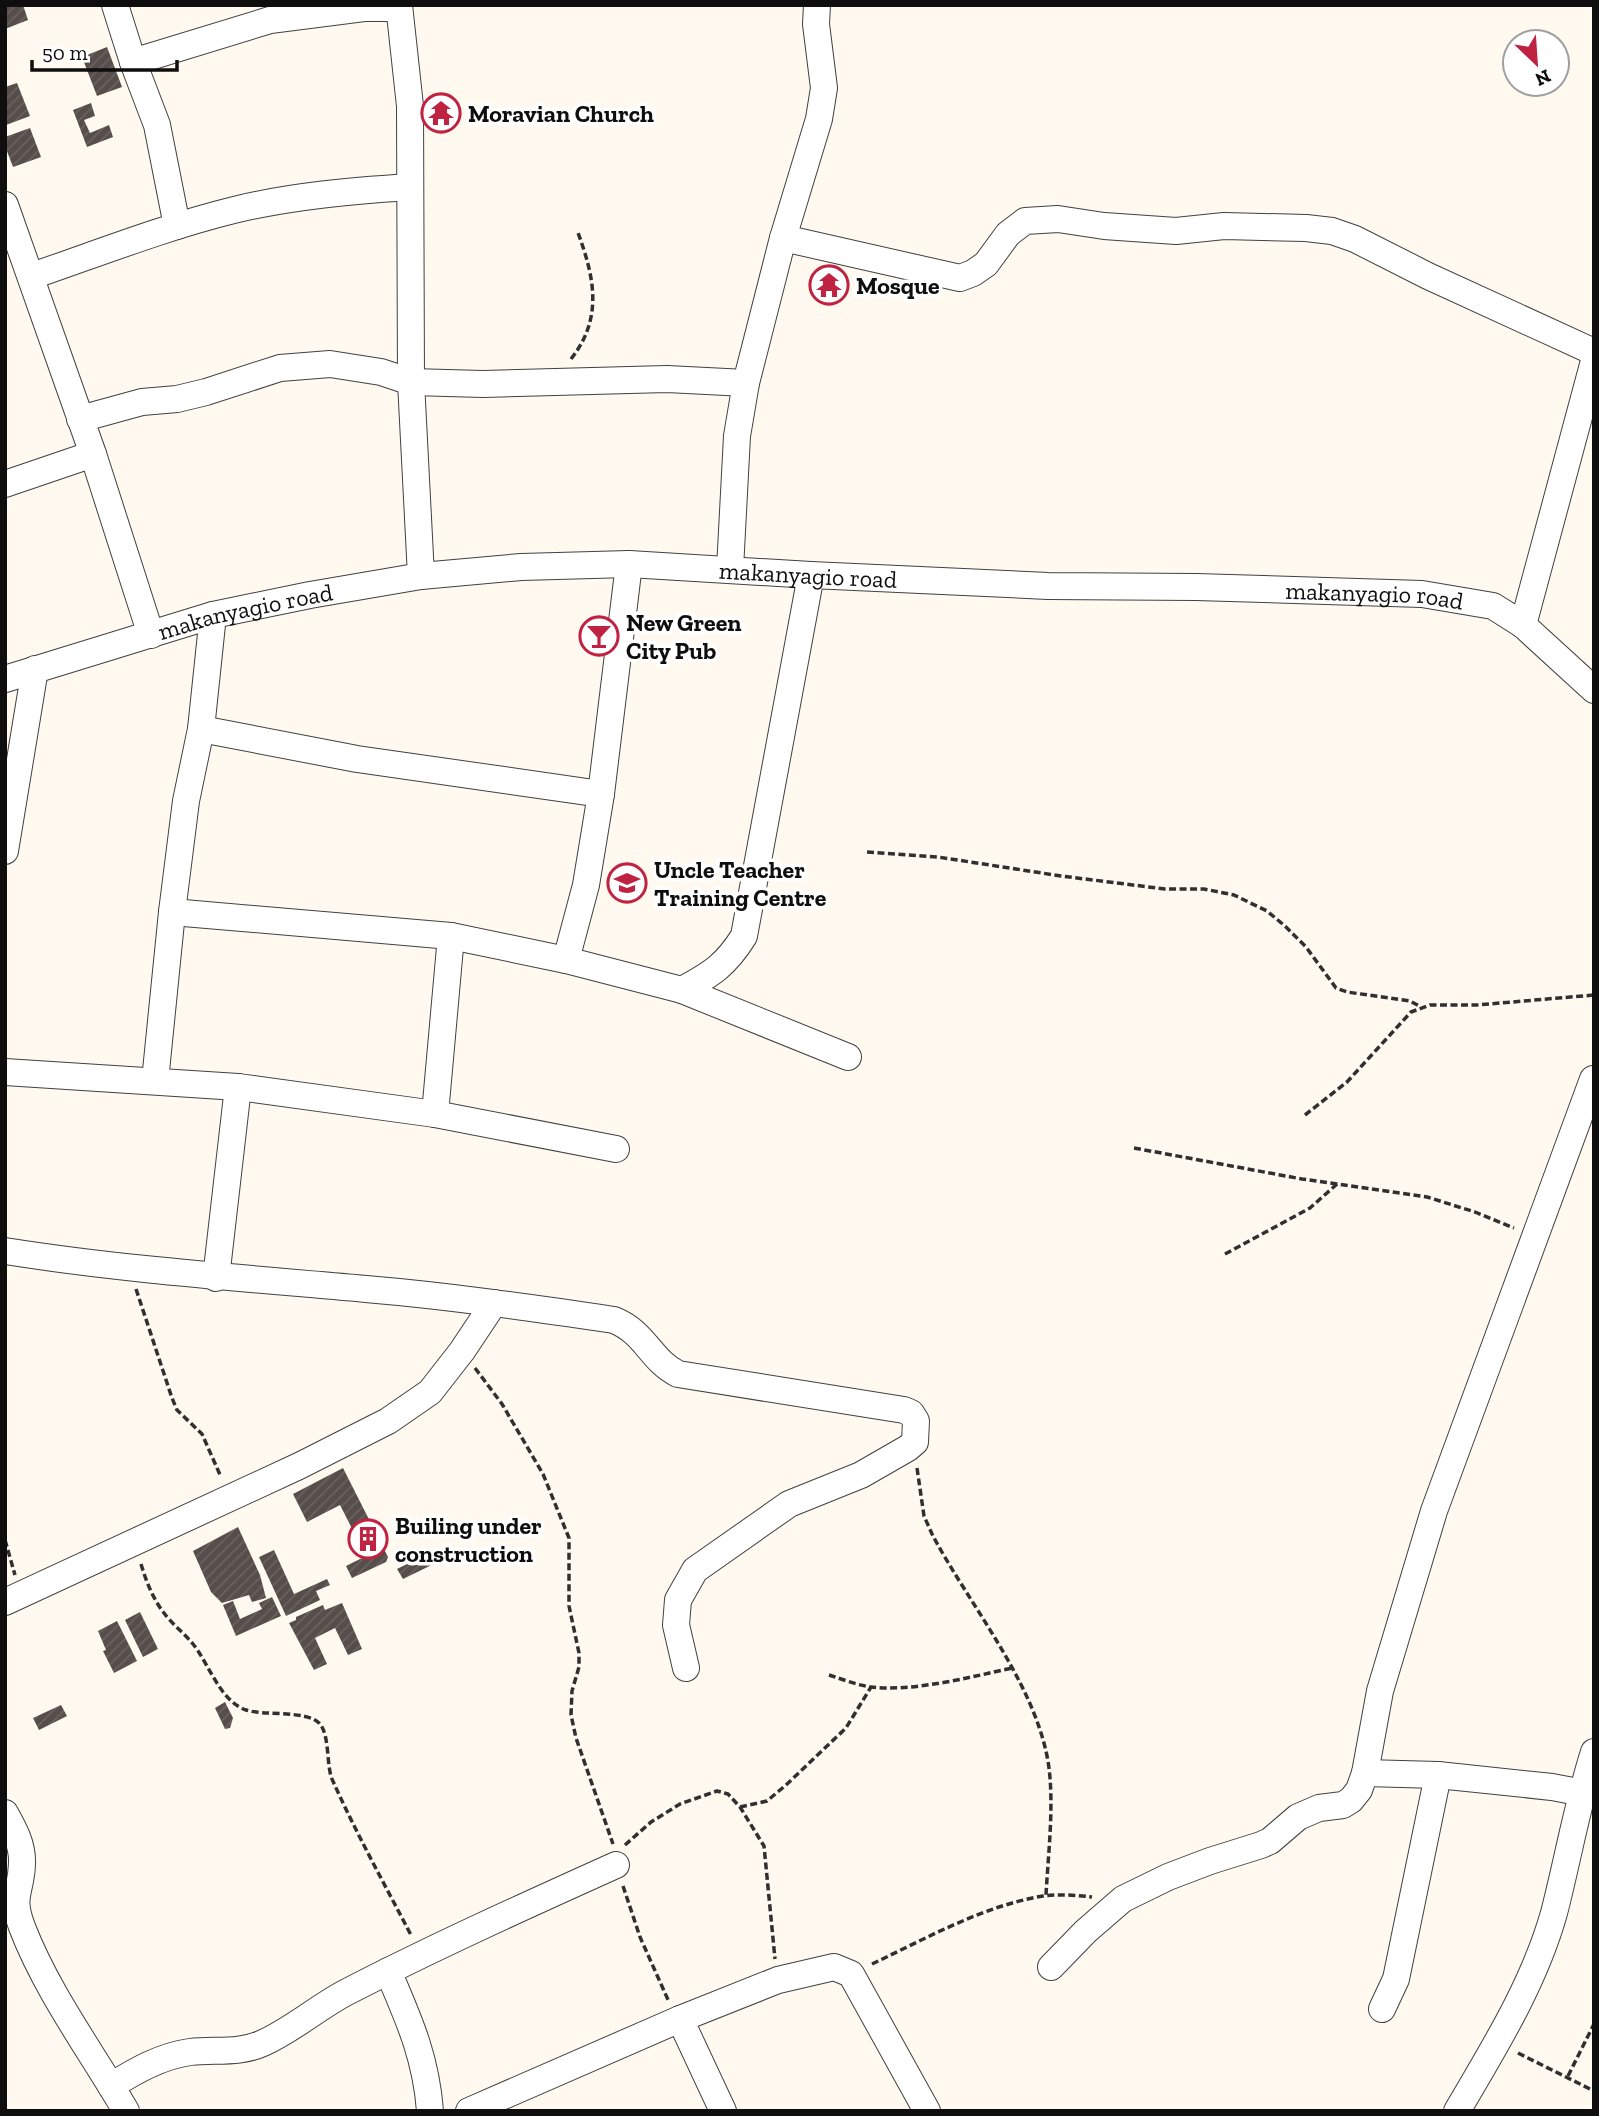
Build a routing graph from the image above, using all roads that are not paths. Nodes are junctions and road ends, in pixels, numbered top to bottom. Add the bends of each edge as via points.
1 (115, 5) edge
2 (817, 5) edge
3 (399, 7) edge
4 (133, 62) junction
5 (409, 187) junction
6 (5, 205) edge
7 (177, 226) junction
8 (783, 238) junction
9 (32, 276) junction
10 (1594, 352) edge
11 (1594, 361) edge
12 (411, 382) junction
13 (746, 383) junction
14 (80, 419) junction
15 (93, 454) junction
16 (5, 484) edge
17 (629, 564) junction
18 (730, 569) junction
19 (811, 575) junction
20 (421, 576) junction
21 (213, 615) junction
22 (1523, 625) junction
23 (151, 635) junction
24 (35, 669) junction
25 (5, 679) edge
26 (1594, 690) edge
27 (201, 730) junction
28 (601, 794) junction
29 (5, 851) edge
30 (172, 912) junction
31 (451, 936) junction
32 (566, 960) junction
33 (682, 990) junction
34 (848, 1057) dead end
35 (5, 1072) edge
36 (1593, 1075) edge
37 (155, 1081) junction
38 (238, 1087) junction
39 (435, 1114) junction
40 (616, 1149) dead end
41 (5, 1252) edge
42 (216, 1278) junction
43 (494, 1303) junction
44 (13, 1598) edge
45 (686, 1668) dead end
46 (1594, 1752) edge
47 (1365, 1773) junction
48 (1438, 1775) junction
49 (1587, 1793) edge
50 (5, 1813) edge
51 (616, 1859) road end
52 (10, 1898) edge
53 (1051, 1967) dead end
54 (388, 1971) junction
55 (1382, 2008) dead end
56 (678, 2019) junction
57 (111, 2086) junction
58 (126, 2111) edge
59 (430, 2111) edge
60 (469, 2111) edge
61 (723, 2111) edge
62 (927, 2111) edge
63 (1457, 2111) edge

1 - 4 street
2 - 8 street via 824,88 819,120
3 - 4 street via 270,20
3 - 5 street via 410,106
4 - 7 street via 157,125
5 - 7 street via 338,192 236,209
5 - 12 street
6 - 9 street
7 - 9 street
8 - 10 street via 960,278 986,264 1025,221 1058,219 1176,231 1224,226 1332,231
8 - 13 street
9 - 14 street
11 - 22 street
12 - 13 street via 667,379
12 - 14 street via 330,364 280,368 177,399 142,402
12 - 20 street
13 - 18 street via 737,436
14 - 15 street
15 - 16 street
15 - 23 street
17 - 18 street, makanyagio road
17 - 20 street, makanyagio road
17 - 28 street
18 - 19 street, makanyagio road
19 - 22 street, makanyagio road via 1048,586 1422,594 1493,606
19 - 33 street via 744,936 714,973
20 - 21 street, makanyagio road
21 - 23 street, makanyagio road
21 - 27 street
22 - 26 street, makanyagio road
23 - 24 street, makanyagio road
24 - 25 street, makanyagio road
24 - 29 street
27 - 28 street via 357,759
27 - 30 street via 186,801
28 - 32 street via 586,885
30 - 31 street
30 - 37 street
31 - 32 street
31 - 39 street
32 - 33 street
33 - 34 street
35 - 37 street
36 - 47 street via 1434,1511 1380,1691
37 - 38 street
38 - 39 street
38 - 42 street
39 - 40 street
41 - 42 street
42 - 43 street
43 - 44 street via 430,1392 388,1421
43 - 45 street via 614,1320 638,1333 658,1360 678,1374 911,1413 915,1442 908,1448 861,1475 789,1504 695,1570 678,1600 676,1625
46 - 49 street
47 - 48 street
47 - 53 street via 1359,1790 1343,1805 1310,1811 1270,1841 1168,1877 1123,1899
48 - 49 street
48 - 55 street via 1396,1979
49 - 63 street via 1528,1985
50 - 52 street via 21,1845 23,1862
51 - 54 street
52 - 57 street via 62,2005
54 - 57 street via 264,2043 231,2052 171,2057
54 - 59 street via 417,2039
56 - 60 street
56 - 61 street
56 - 62 street via 778,1980 834,1967 851,1974
57 - 58 street

